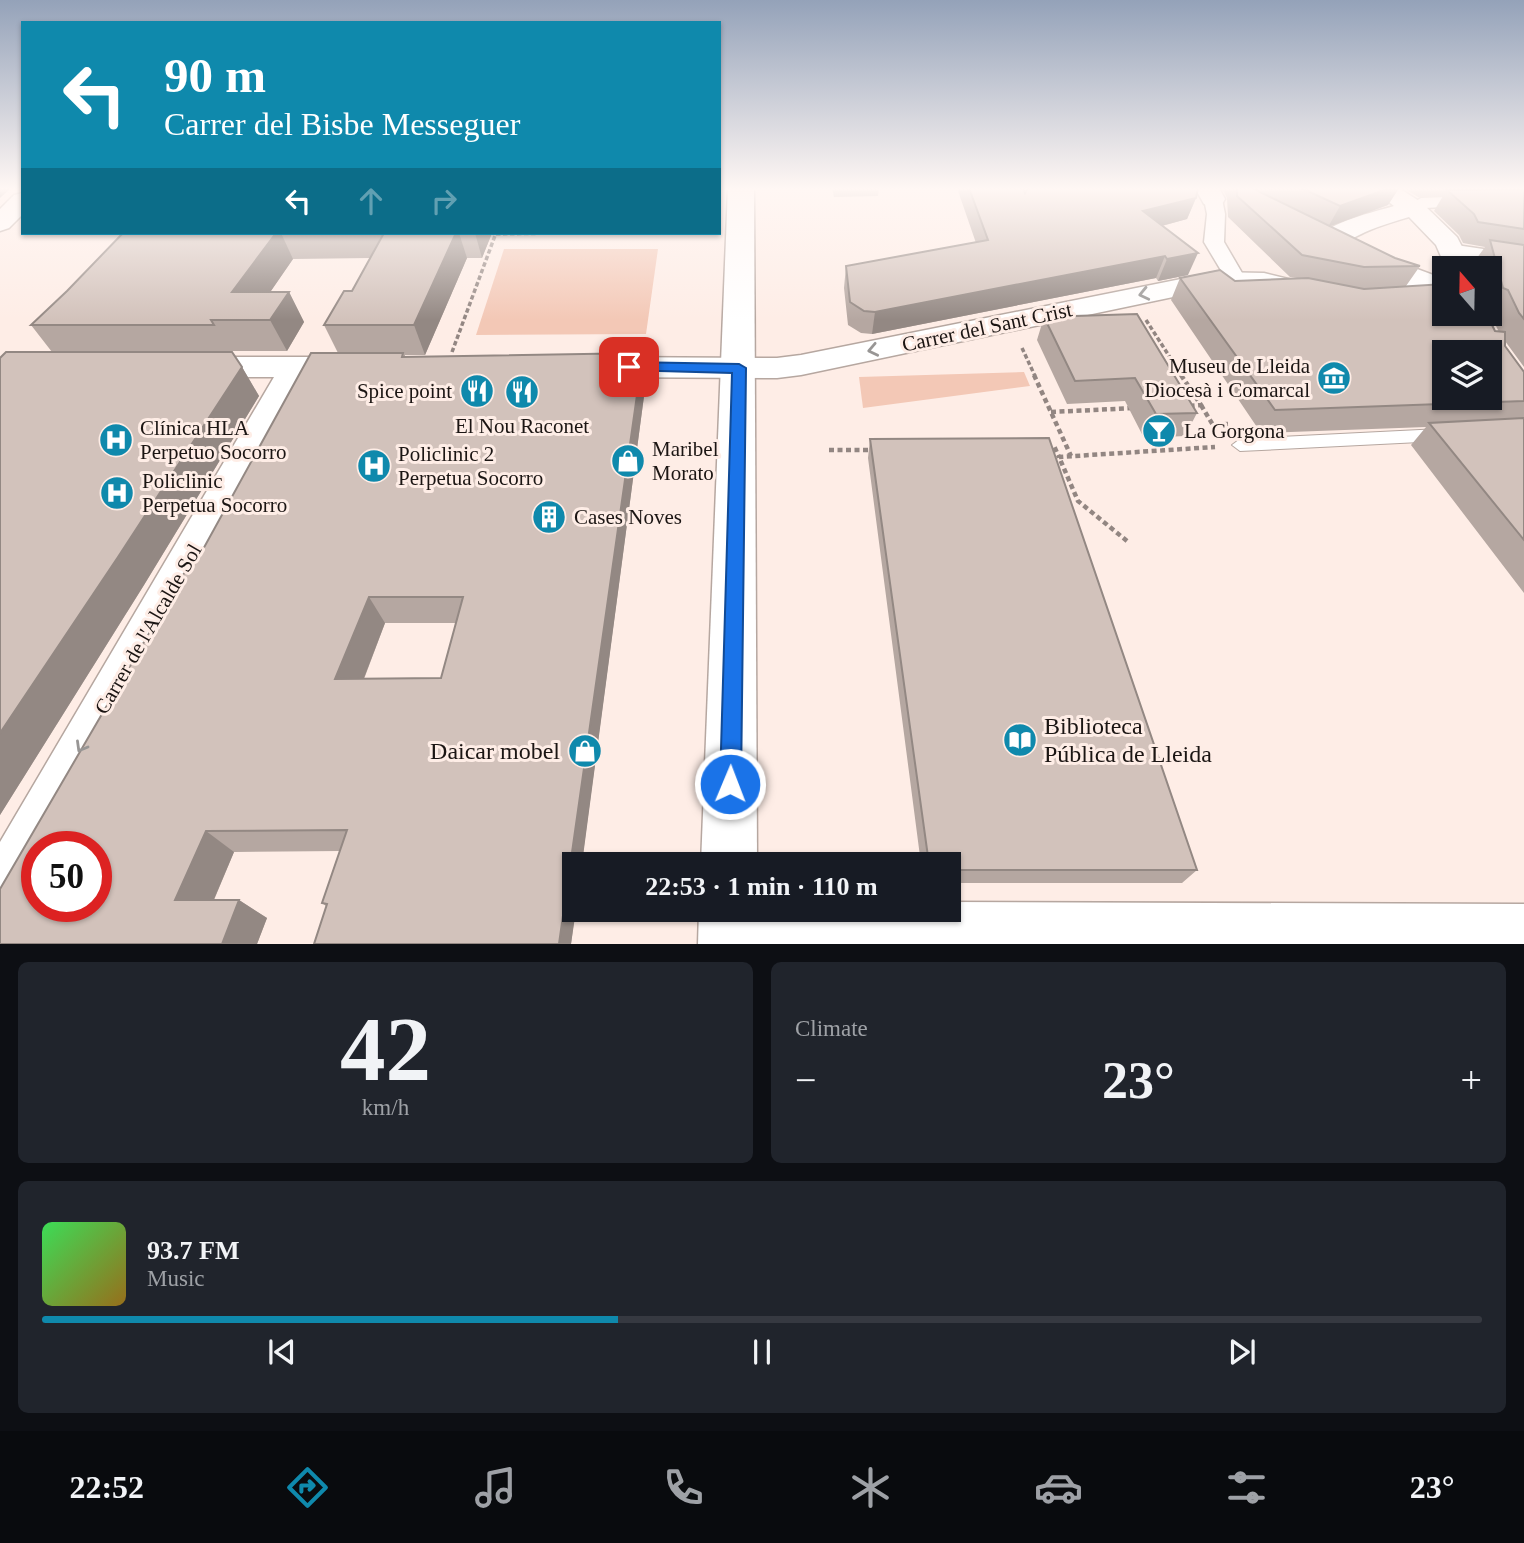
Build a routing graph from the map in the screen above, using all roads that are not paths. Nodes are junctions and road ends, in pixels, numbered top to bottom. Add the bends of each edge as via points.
1 (741, 232) edge
2 (1215, 232) edge
3 (1315, 232) edge
4 (1345, 232) edge
5 (1434, 232) edge
6 (1330, 239) junction
7 (1455, 256) edge
8 (1502, 260) edge
9 (1524, 261) edge
10 (1235, 278) junction
11 (1432, 284) edge
12 (1322, 296) edge
13 (1432, 296) edge
14 (1383, 298) edge
15 (295, 367) junction
16 (379, 367) edge
17 (573, 367) edge
18 (167, 368) edge
19 (739, 368) junction
20 (1457, 434) edge
21 (1240, 445) road end
22 (729, 852) edge
23 (0, 891) edge
24 (728, 927) edge
25 (1502, 935) edge

1 - 19 main road
2 - 10 street via 1214,242
3 - 6 street
4 - 6 street
5 - 7 street
6 - 11 street via 1392,271
8 - 9 street
10 - 12 street, Carrer del Sant Crist
10 -> 19 street, Carrer del Sant Crist via 801,365
13 - 14 street
15 - 16 street
15 - 18 street
15 -> 23 street, Carrer de l'Alcalde Sol
17 - 19 street, Carrer del Sant Crist
19 - 22 main road
20 - 21 lane
24 - 25 street

